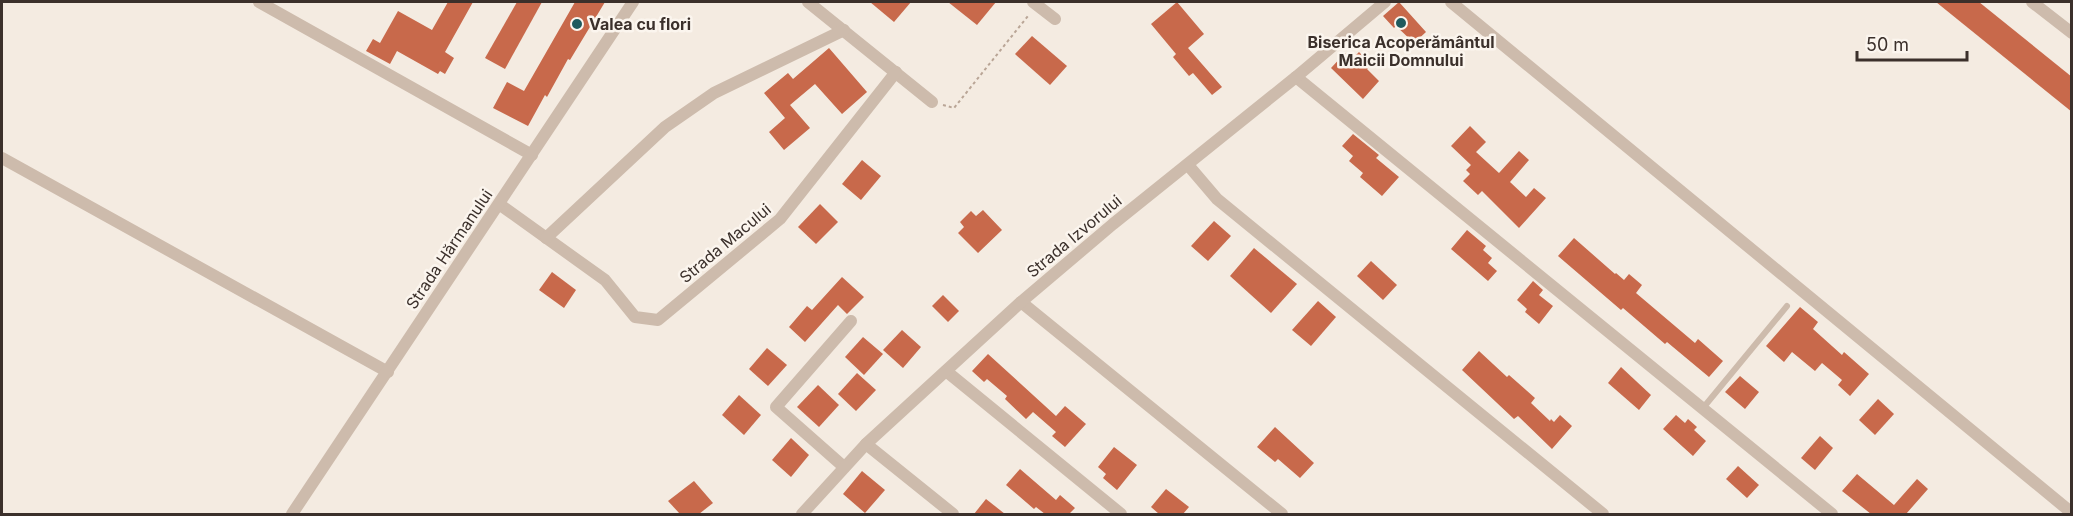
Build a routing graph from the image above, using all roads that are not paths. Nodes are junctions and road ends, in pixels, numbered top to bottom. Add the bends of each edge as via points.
1 (259, 2) edge
2 (633, 2) edge
3 (808, 2) edge
4 (1385, 2) edge
5 (1451, 2) edge
6 (2032, 2) edge
7 (1035, 3) edge
8 (2046, 6) edge
9 (1055, 19) dead end
10 (844, 30) junction
11 (2072, 33) edge
12 (896, 72) junction
13 (1296, 77) junction
14 (932, 102) road end
15 (531, 155) junction
16 (2, 158) edge
17 (1188, 165) junction
18 (499, 204) junction
19 (546, 238) junction
20 (1021, 302) junction
21 (1787, 306) dead end
22 (851, 321) dead end
23 (946, 371) junction
24 (388, 372) junction
25 (1703, 408) junction
26 (866, 444) junction
27 (844, 468) junction
28 (2072, 513) edge
29 (292, 514) edge
30 (802, 514) edge
31 (952, 514) edge
32 (1121, 514) edge
33 (1282, 514) edge
34 (1603, 514) edge
35 (1832, 514) edge

1 - 15 street
2 - 15 street, Strada Hărmanului
3 - 10 street
4 - 13 street, Strada Izvorului
5 - 28 street
6 - 8 street
7 - 9 street
8 - 11 street
10 - 12 street
10 - 19 street via 714,93 665,127
12 - 14 street
12 - 19 street, Strada Macului via 780,219 658,320 635,317 605,280
13 - 17 street, Strada Izvorului
13 - 25 street
15 - 18 street, Strada Hărmanului
16 - 24 street
17 - 20 street, Strada Izvorului
17 - 34 street via 1217,199
18 - 19 street, Strada Macului
18 - 24 street, Strada Hărmanului
20 - 23 street, Strada Izvorului
20 - 33 street
21 - 25 lane
22 - 27 street via 776,407
23 - 26 street, Strada Izvorului
23 - 32 street
24 - 29 street, Strada Hărmanului
25 - 35 street
26 - 27 street, Strada Izvorului
26 - 31 street
27 - 30 street, Strada Izvorului

